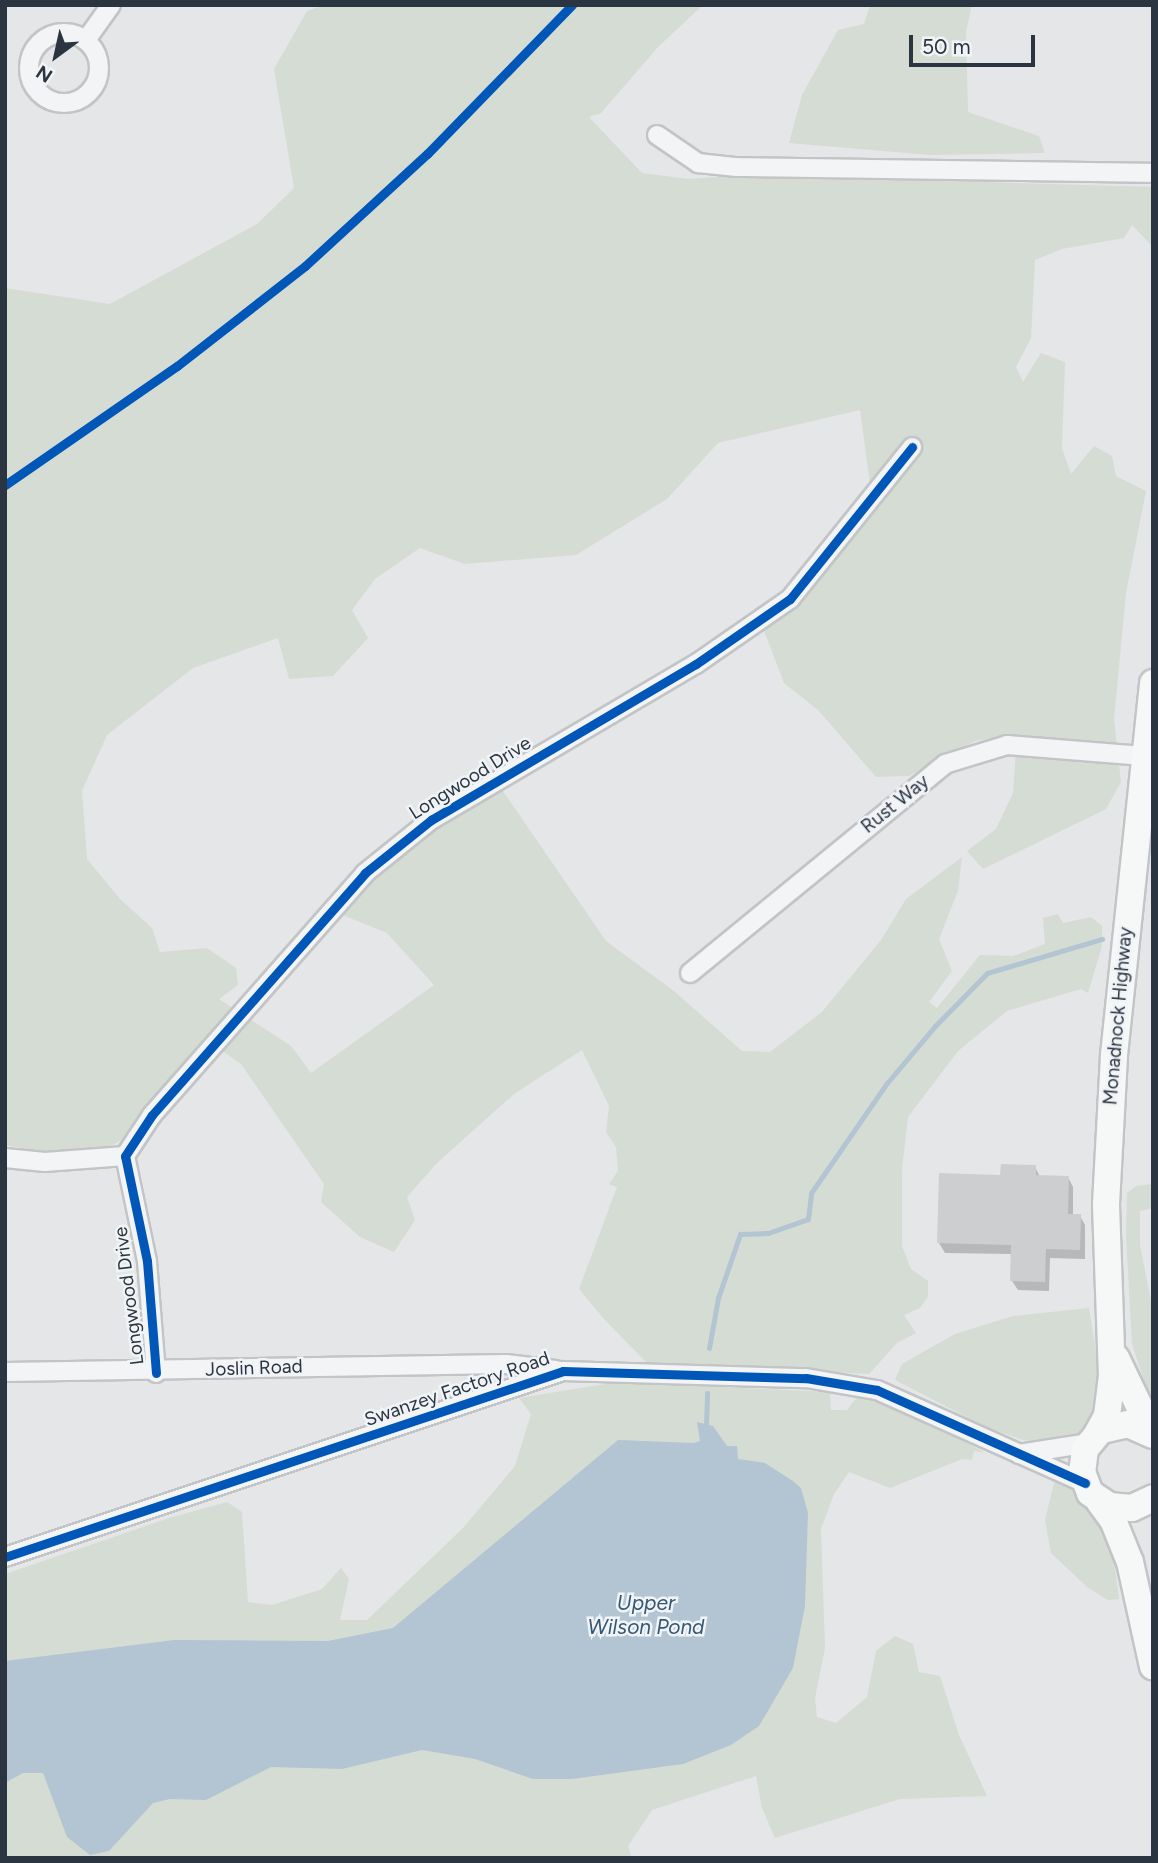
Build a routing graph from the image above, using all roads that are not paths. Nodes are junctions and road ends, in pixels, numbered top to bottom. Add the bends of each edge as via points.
1 (111, 5) edge
2 (86, 40) junction
3 (657, 135) dead end
4 (1153, 173) edge
5 (912, 447) dead end
6 (1153, 683) edge
7 (1144, 756) junction
8 (690, 973) dead end
9 (125, 1156) junction
10 (5, 1158) edge
11 (1112, 1349) junction
12 (502, 1364) junction
13 (562, 1371) junction
14 (5, 1372) edge
15 (156, 1373) junction
16 (502, 1389) junction
17 (1153, 1435) edge
18 (1093, 1438) junction
19 (1019, 1454) junction
20 (1092, 1492) junction
21 (1153, 1498) edge
22 (5, 1557) edge
23 (1130, 1562) junction
24 (1153, 1667) edge

1 - 2 street
2 - 2 street via 94,48 100,70 91,92 82,99 60,103 39,93 29,74 29,61 41,41 63,32
3 - 4 street via 698,163 737,167
5 - 9 street, Longwood Drive via 790,599 696,664 431,820 365,873 161,1105
6 - 7 highway, Monadnock Highway
7 - 8 street, Rust Way via 1007,745 945,764
7 - 11 highway, Monadnock Highway via 1107,1152 1107,1292
9 - 10 street via 46,1162
9 - 15 street, Longwood Drive via 147,1261
11 - 17 highway, Monadnock Highway
11 - 18 highway, Monadnock Highway via 1107,1416
12 - 13 street, Joslin Road
12 - 15 street, Joslin Road
12 - 16 street
13 - 16 street, Swanzey Factory Road
13 - 19 street, Swanzey Factory Road via 806,1378 877,1390
14 - 15 street, Joslin Road
16 - 22 street, Swanzey Factory Road via 409,1425
17 - 18 highway via 1128,1424
18 - 19 street
18 - 20 highway, Monadnock Highway via 1082,1460
19 - 20 street, Swanzey Factory Road
20 - 21 highway via 1132,1508
20 - 23 highway via 1113,1520
21 - 23 highway via 1139,1520
23 - 24 highway

